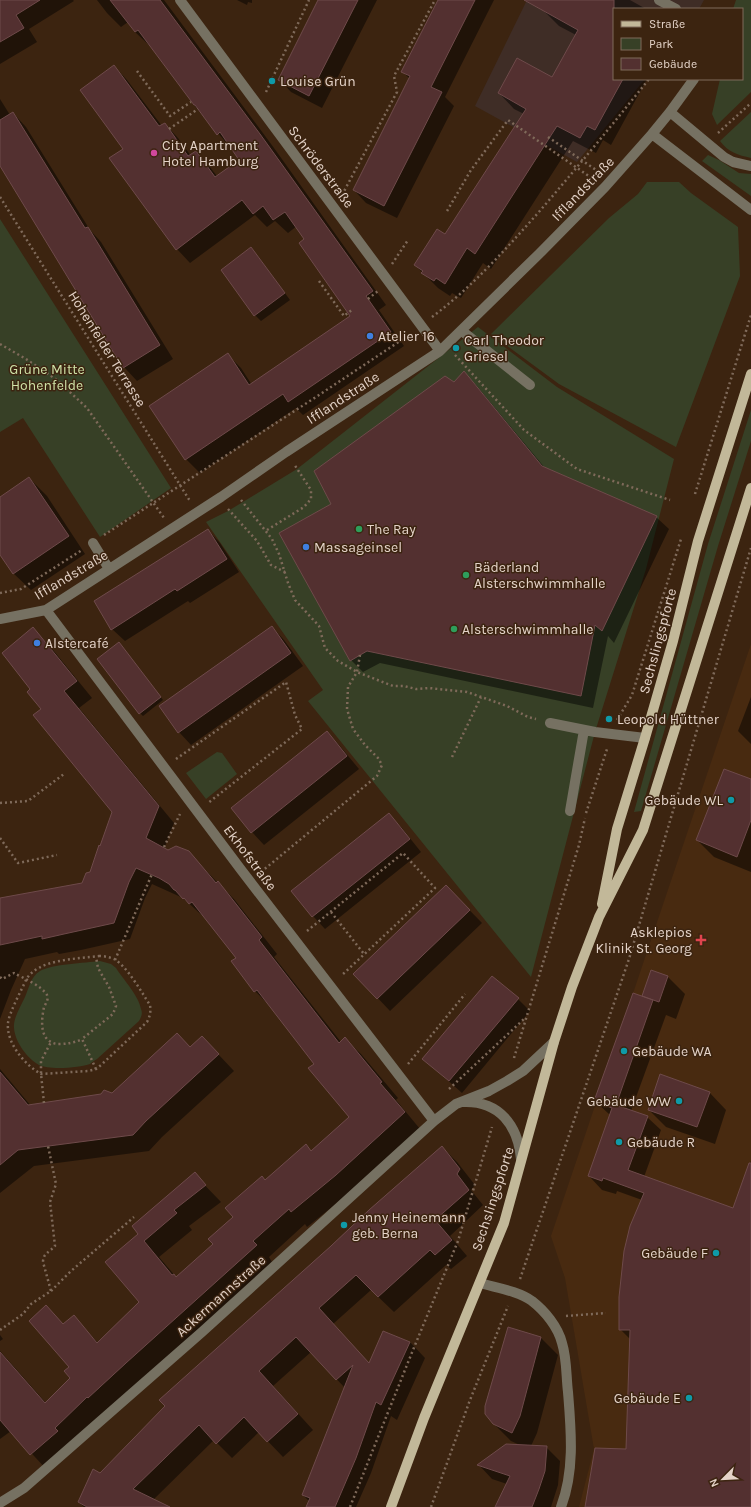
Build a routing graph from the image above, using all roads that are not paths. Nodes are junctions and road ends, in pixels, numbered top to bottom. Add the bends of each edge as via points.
1 (180, 0) edge
2 (659, 0) edge
3 (674, 8) edge
4 (693, 80) edge
5 (670, 112) junction
6 (652, 134) junction
7 (751, 166) edge
8 (751, 210) edge
9 (462, 331) junction
10 (443, 348) junction
11 (751, 374) edge
12 (530, 385) dead end
13 (751, 488) edge
14 (93, 543) road end
15 (109, 569) junction
16 (46, 610) junction
17 (0, 619) edge
18 (550, 723) road end
19 (584, 730) junction
20 (645, 738) junction
21 (570, 811) dead end
22 (599, 917) junction
23 (554, 1042) junction
24 (456, 1104) junction
25 (434, 1121) junction
26 (521, 1159) junction
27 (480, 1283) junction
28 (0, 1503) edge
29 (391, 1507) edge
30 (560, 1507) edge

1 - 10 street, Schröderstraße via 384,276 422,326
2 - 3 street
4 - 5 street, Ifflandstraße
5 - 6 street, Ifflandstraße
5 - 7 street via 724,157 732,162
6 - 8 street
6 - 9 street, Ifflandstraße via 608,184
9 - 10 street, Ifflandstraße
9 - 12 street
10 - 15 street, Ifflandstraße
11 - 20 main road, Sechslingspforte via 698,541
13 - 22 main road, Sechslingspforte via 643,830
14 - 15 street
15 - 16 street, Ifflandstraße
16 - 17 street, Ifflandstraße
16 - 25 street, Ekhofstraße
18 - 19 street
19 - 20 street
19 - 21 street
20 - 22 main road, Sechslingspforte via 617,829
22 - 23 main road, Sechslingspforte
23 - 24 street, Ackermannstraße via 523,1071 489,1091
23 - 26 main road, Sechslingspforte
24 - 25 street, Ackermannstraße
24 - 26 street via 475,1102 497,1111 510,1124 520,1147
25 - 28 street, Ackermannstraße via 72,1447 24,1488
26 - 27 main road, Sechslingspforte via 504,1223
27 - 29 main road, Sechslingspforte via 424,1418
27 - 30 street via 514,1293 532,1302 550,1320 562,1343 570,1427 570,1464

